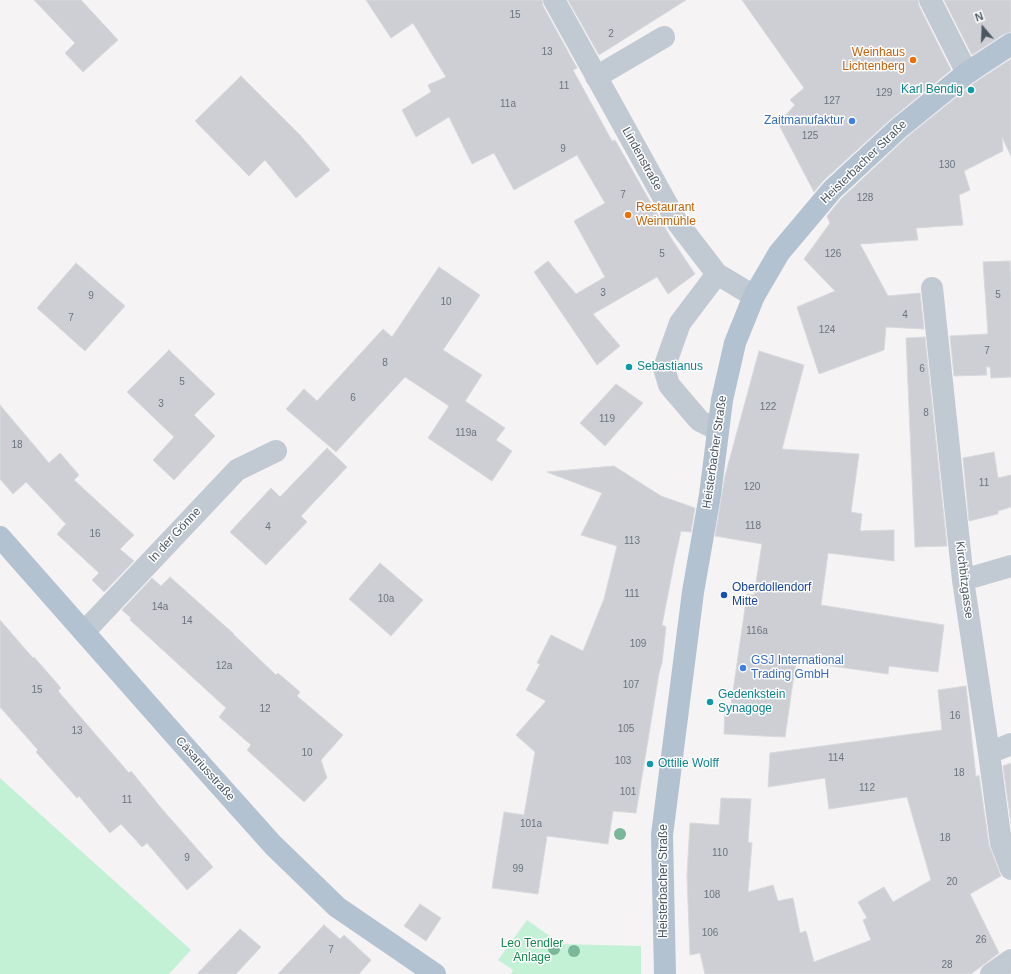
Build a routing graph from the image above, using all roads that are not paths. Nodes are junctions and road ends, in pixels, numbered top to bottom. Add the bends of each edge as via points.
1 (554, 0) edge
2 (930, 0) edge
3 (664, 37) dead end
4 (1011, 44) edge
5 (967, 73) junction
6 (596, 77) junction
7 (717, 274) junction
8 (932, 288) dead end
9 (754, 296) junction
10 (718, 430) junction
11 (276, 451) dead end
12 (0, 537) edge
13 (1011, 566) edge
14 (962, 580) junction
15 (84, 632) junction
16 (1011, 744) edge
17 (989, 752) junction
18 (1011, 869) edge
19 (1011, 960) edge
20 (435, 974) edge
21 (665, 974) edge
22 (991, 974) edge

1 - 6 street, Lindenstraße
2 - 5 street
3 - 6 street
4 - 5 main road, Heisterbacher Straße
5 - 9 main road, Heisterbacher Straße via 898,128 832,190 779,253
6 - 7 street, Lindenstraße via 677,222
7 - 9 street, Lindenstraße
7 - 10 street via 680,323 664,368 669,385 698,419
8 - 14 street, Kirchbitzgasse
9 - 10 main road, Heisterbacher Straße via 735,343
10 - 21 main road, Heisterbacher Straße via 710,495 693,592 662,835
11 - 15 street, In der Gönne via 237,470
12 - 15 main road, Cäsariusstraße
13 - 14 street
14 - 17 street, Kirchbitzgasse
15 - 20 main road, Cäsariusstraße via 278,850 337,907
16 - 17 street
17 - 18 street, Kirchbitzgasse via 1001,843
19 - 22 street

